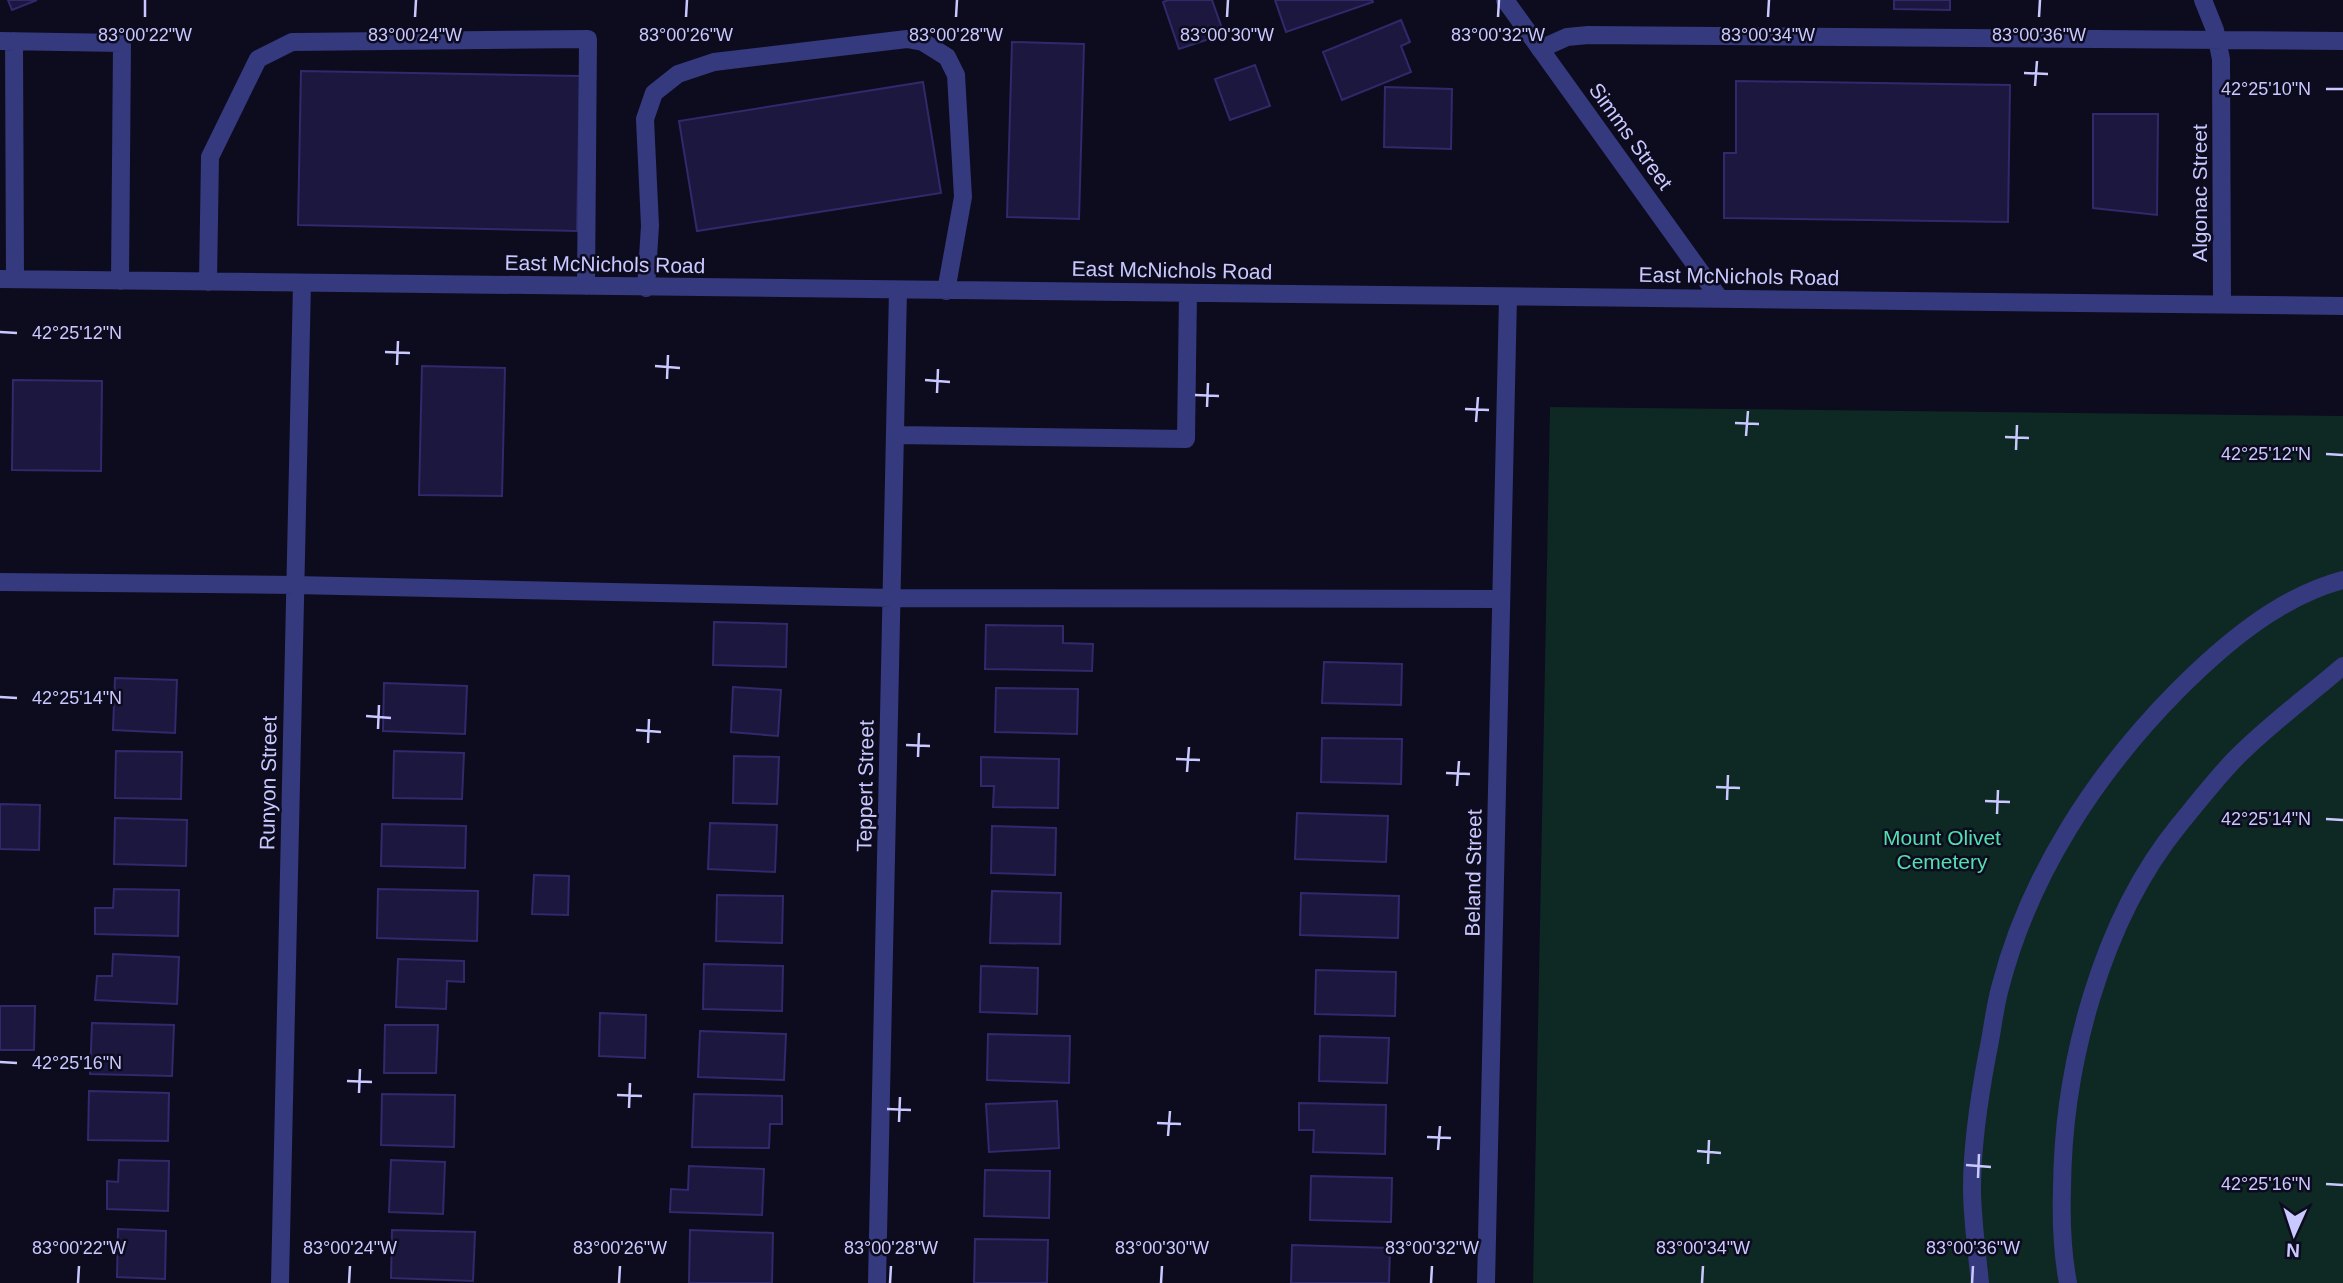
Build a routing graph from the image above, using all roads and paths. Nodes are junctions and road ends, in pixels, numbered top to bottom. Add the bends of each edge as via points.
1 (1505, 0) edge
2 (2203, 0) edge
3 (7, 41) edge
4 (2217, 41) junction
5 (2343, 41) edge
6 (1540, 49) junction
7 (8, 279) edge
8 (120, 281) junction
9 (208, 282) junction
10 (302, 283) junction
11 (586, 286) junction
12 (646, 288) junction
13 (898, 290) junction
14 (946, 291) junction
15 (1188, 293) junction
16 (1508, 297) junction
17 (1720, 299) junction
18 (2222, 304) junction
19 (2343, 306) edge
20 (895, 435) junction
21 (2343, 580) edge
22 (0, 582) edge
23 (295, 585) junction
24 (892, 598) junction
25 (1501, 599) junction
26 (2343, 666) edge
27 (280, 1283) edge
28 (877, 1283) edge
29 (1486, 1283) edge
30 (1980, 1283) edge
31 (2068, 1283) edge

1 - 6 street, Simms Street
2 - 4 street, Algonac Street
3 - 7 street
3 - 8 street via 122,43
4 - 5 street
4 - 6 street via 1588,34
4 - 18 street, Algonac Street via 2221,59
6 - 17 street, Simms Street
7 - 8 street, East McNichols Road
8 - 9 street, East McNichols Road
9 - 10 street, East McNichols Road
9 - 11 street via 210,157 258,59 292,42 588,39
10 - 11 street, East McNichols Road
10 - 23 street, Runyon Street
11 - 12 street, East McNichols Road
12 - 13 street, East McNichols Road
12 - 14 street via 650,226 645,118 654,93 678,74 714,62 907,39 923,42 947,57 956,75 963,197
13 - 14 street, East McNichols Road
13 - 20 street, Teppert Street
14 - 15 street, East McNichols Road
15 - 16 street, East McNichols Road
15 - 20 street via 1186,439
16 - 17 street, East McNichols Road
16 - 25 street, Beland Street
17 - 18 street, East McNichols Road
18 - 19 street, East McNichols Road
20 - 24 street, Teppert Street
21 - 30 street via 2263,617 2194,674 2139,729 2089,794 2051,861 2020,926 2000,988 1979,1096 1972,1188
22 - 23 street
23 - 24 street
23 - 27 street, Runyon Street
24 - 25 street
24 - 28 street, Teppert Street
25 - 29 street, Beland Street
26 - 31 street via 2235,759 2177,827 2137,885 2080,1031 2062,1157 2061,1214

